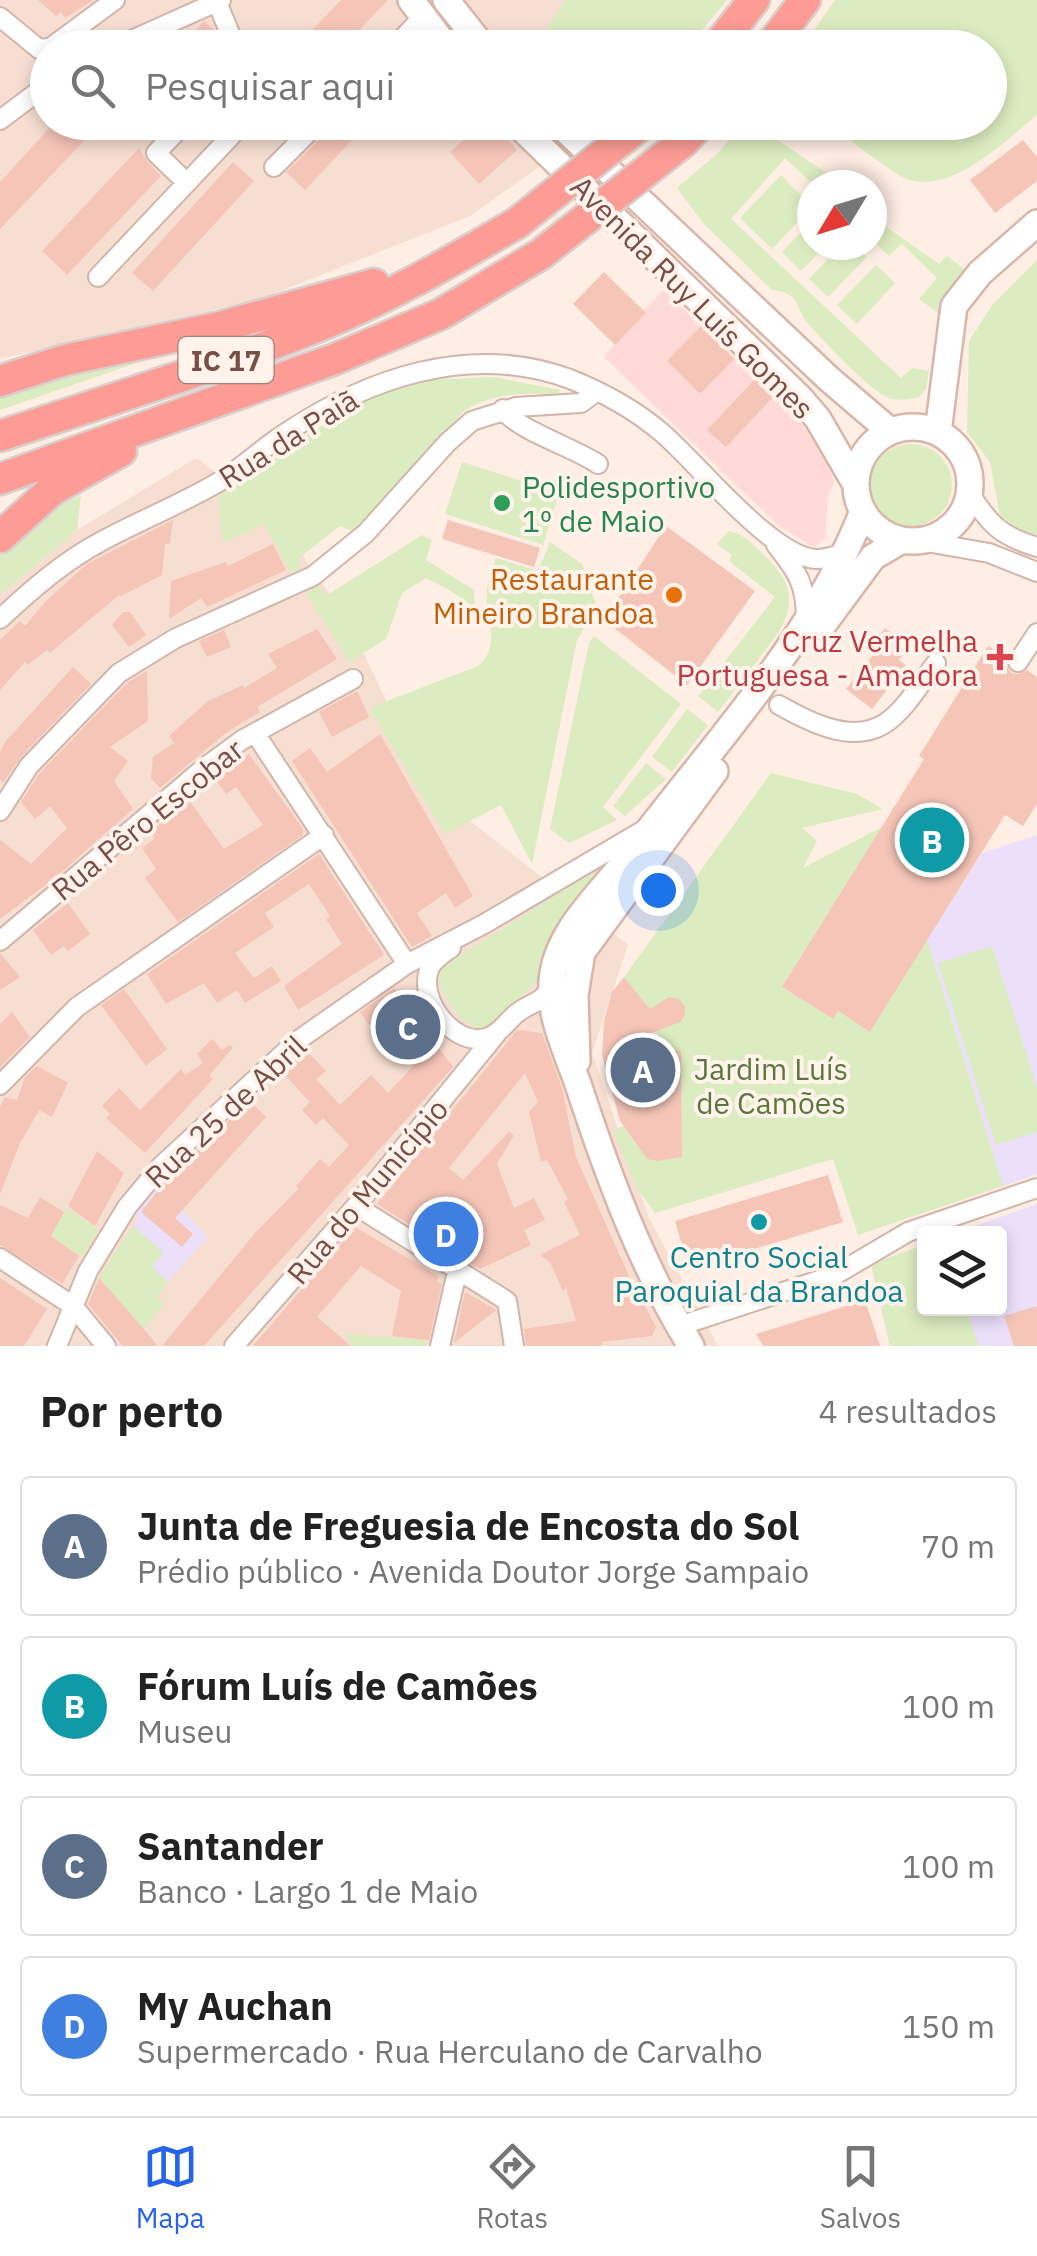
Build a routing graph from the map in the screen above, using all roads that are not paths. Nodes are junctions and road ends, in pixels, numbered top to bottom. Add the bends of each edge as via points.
1 (115, 0) edge
2 (446, 0) edge
3 (754, 0) edge
4 (805, 0) edge
5 (219, 1) edge
6 (417, 9) edge
7 (0, 17) edge
8 (74, 30) edge
9 (154, 30) edge
10 (229, 30) edge
11 (433, 30) edge
12 (470, 30) edge
13 (730, 30) edge
14 (782, 30) edge
15 (30, 42) edge
16 (30, 98) edge
17 (0, 120) edge
18 (169, 140) edge
19 (227, 140) edge
20 (300, 140) edge
21 (534, 140) edge
22 (576, 140) edge
23 (621, 140) edge
24 (682, 140) edge
25 (274, 167) dead end
26 (186, 182) junction
27 (1037, 222) edge
28 (445, 265) junction
29 (98, 277) dead end
30 (0, 381) edge
31 (597, 391) junction
32 (197, 406) junction
33 (503, 410) junction
34 (890, 431) junction
35 (938, 432) junction
36 (0, 436) edge
37 (598, 464) dead end
38 (0, 479) edge
39 (855, 484) junction
40 (970, 494) junction
41 (863, 511) junction
42 (0, 538) edge
43 (773, 540) junction
44 (912, 540) junction
45 (1037, 546) edge
46 (847, 552) junction
47 (1037, 572) edge
48 (0, 619) edge
49 (806, 622) junction
50 (1037, 633) edge
51 (936, 662) dead end
52 (1018, 662) dead end
53 (354, 679) dead end
54 (780, 705) dead end
55 (255, 733) junction
56 (0, 811) edge
57 (650, 826) junction
58 (324, 835) junction
59 (484, 924) junction
60 (0, 941) edge
61 (582, 952) junction
62 (406, 964) junction
63 (544, 996) junction
64 (497, 1033) junction
65 (0, 1085) edge
66 (578, 1086) junction
67 (1037, 1188) edge
68 (356, 1206) junction
69 (0, 1258) edge
70 (457, 1272) junction
71 (72, 1306) junction
72 (686, 1341) edge
73 (57, 1346) edge
74 (106, 1346) edge
75 (234, 1346) edge
76 (440, 1346) edge
77 (514, 1346) edge

1 - 8 street
2 - 12 street
3 - 13 highway
4 - 14 highway
5 - 9 street
5 - 10 street
6 - 11 street
7 - 15 street
16 - 17 street
18 - 26 street via 156,153
19 - 26 street
20 - 25 street
21 - 39 street, Avenida Ruy Luís Gomes via 800,398
22 - 34 street, Avenida Ruy Luís Gomes
23 - 28 highway, IC 17, bridge via 516,223
24 - 32 highway, IC 17, bridge via 541,254 442,314
26 - 29 street
27 - 35 street via 954,306
28 - 30 highway
28 - 36 highway, IC 17 via 239,356
31 - 33 street via 580,403
31 - 43 street, Rua da Paiã via 660,431
31 - 48 street, Rua da Paiã via 528,369 474,364 389,378 283,434 218,482 101,541
32 - 38 highway, IC 17
32 - 42 highway via 52,490
33 - 37 street via 517,425
33 - 56 street via 458,431 366,533 313,576 176,638 119,673 28,766
34 - 35 street
34 - 39 street via 862,458
35 - 40 street via 964,458
39 - 41 street
40 - 44 street via 953,525 938,536
40 - 45 street via 988,522
41 - 44 street via 886,534
41 - 46 street
43 - 46 street, Rua da Paiã via 818,559
43 - 49 street via 802,580
44 - 47 street via 989,553
44 - 61 street via 873,558
46 - 49 street
49 - 57 street
50 - 52 street
51 - 54 street via 884,724 848,733
53 - 55 street, Rua Pêro Escobar
55 - 58 street
55 - 60 street, Rua Pêro Escobar via 204,768
57 - 59 street
57 - 63 street via 569,934
58 - 62 street
58 - 65 street via 77,1007
59 - 62 street, Rua 25 de Abril
59 - 64 street via 433,962 428,990 462,1036
61 - 63 street, Rua do Município
61 - 66 street via 575,995
62 - 71 street, Rua 25 de Abril via 297,1041 161,1166 127,1207
63 - 64 street, Rua do Município
63 - 66 street
64 - 68 street, Rua do Município
66 - 72 street via 622,1208
67 - 72 street via 908,1232 835,1276
68 - 70 street
68 - 75 street, Rua do Município
69 - 71 street
70 - 76 street
70 - 77 street via 507,1301
71 - 73 street, Rua 25 de Abril
71 - 74 street

